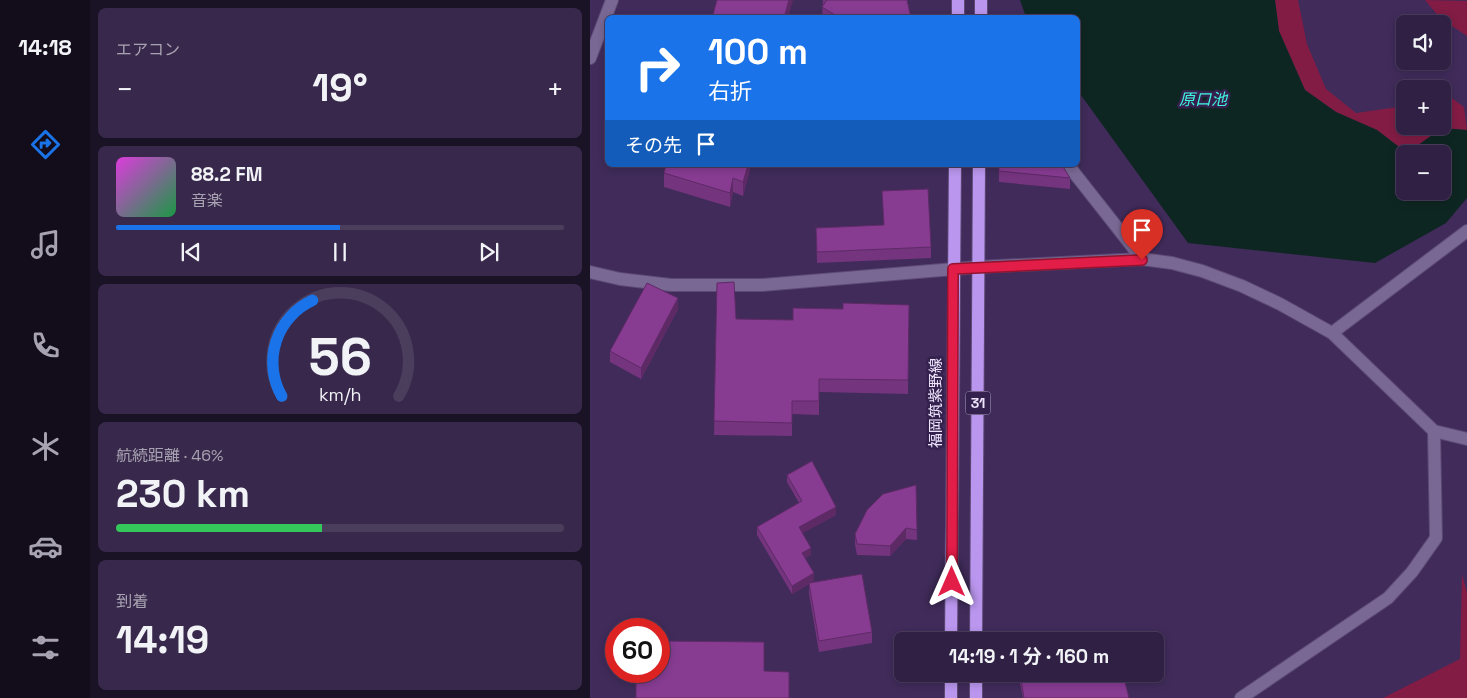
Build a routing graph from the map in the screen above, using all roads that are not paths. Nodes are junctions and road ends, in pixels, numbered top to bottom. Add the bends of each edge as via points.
1 (612, 0) edge
2 (958, 0) edge
3 (981, 0) edge
4 (606, 15) edge
5 (958, 15) edge
6 (981, 15) edge
7 (605, 18) edge
8 (590, 58) edge
9 (955, 167) edge
10 (980, 167) edge
11 (1070, 167) edge
12 (1467, 231) edge
13 (1142, 260) junction
14 (978, 267) junction
15 (953, 269) junction
16 (590, 272) edge
17 (1332, 333) junction
18 (1434, 431) junction
19 (1467, 440) edge
20 (951, 632) edge
21 (976, 632) edge
22 (951, 682) edge
23 (976, 682) edge
24 (951, 698) edge
25 (976, 698) edge
26 (1241, 698) edge

1 - 4 street
2 - 5 main road
3 - 6 main road
7 - 8 street
9 - 15 main road, 福岡筑紫野線 / 31
10 - 14 main road, 31
11 - 13 street
12 - 17 street
13 - 14 street
13 - 17 street via 1172,263 1218,277 1280,304
14 - 15 street
14 - 21 main road, 31
15 - 16 street via 762,285 671,285
15 - 20 main road, 福岡筑紫野線 / 31
17 - 18 street
18 - 19 street
18 - 26 street via 1436,538 1412,572 1388,598
22 - 24 main road
23 - 25 main road

